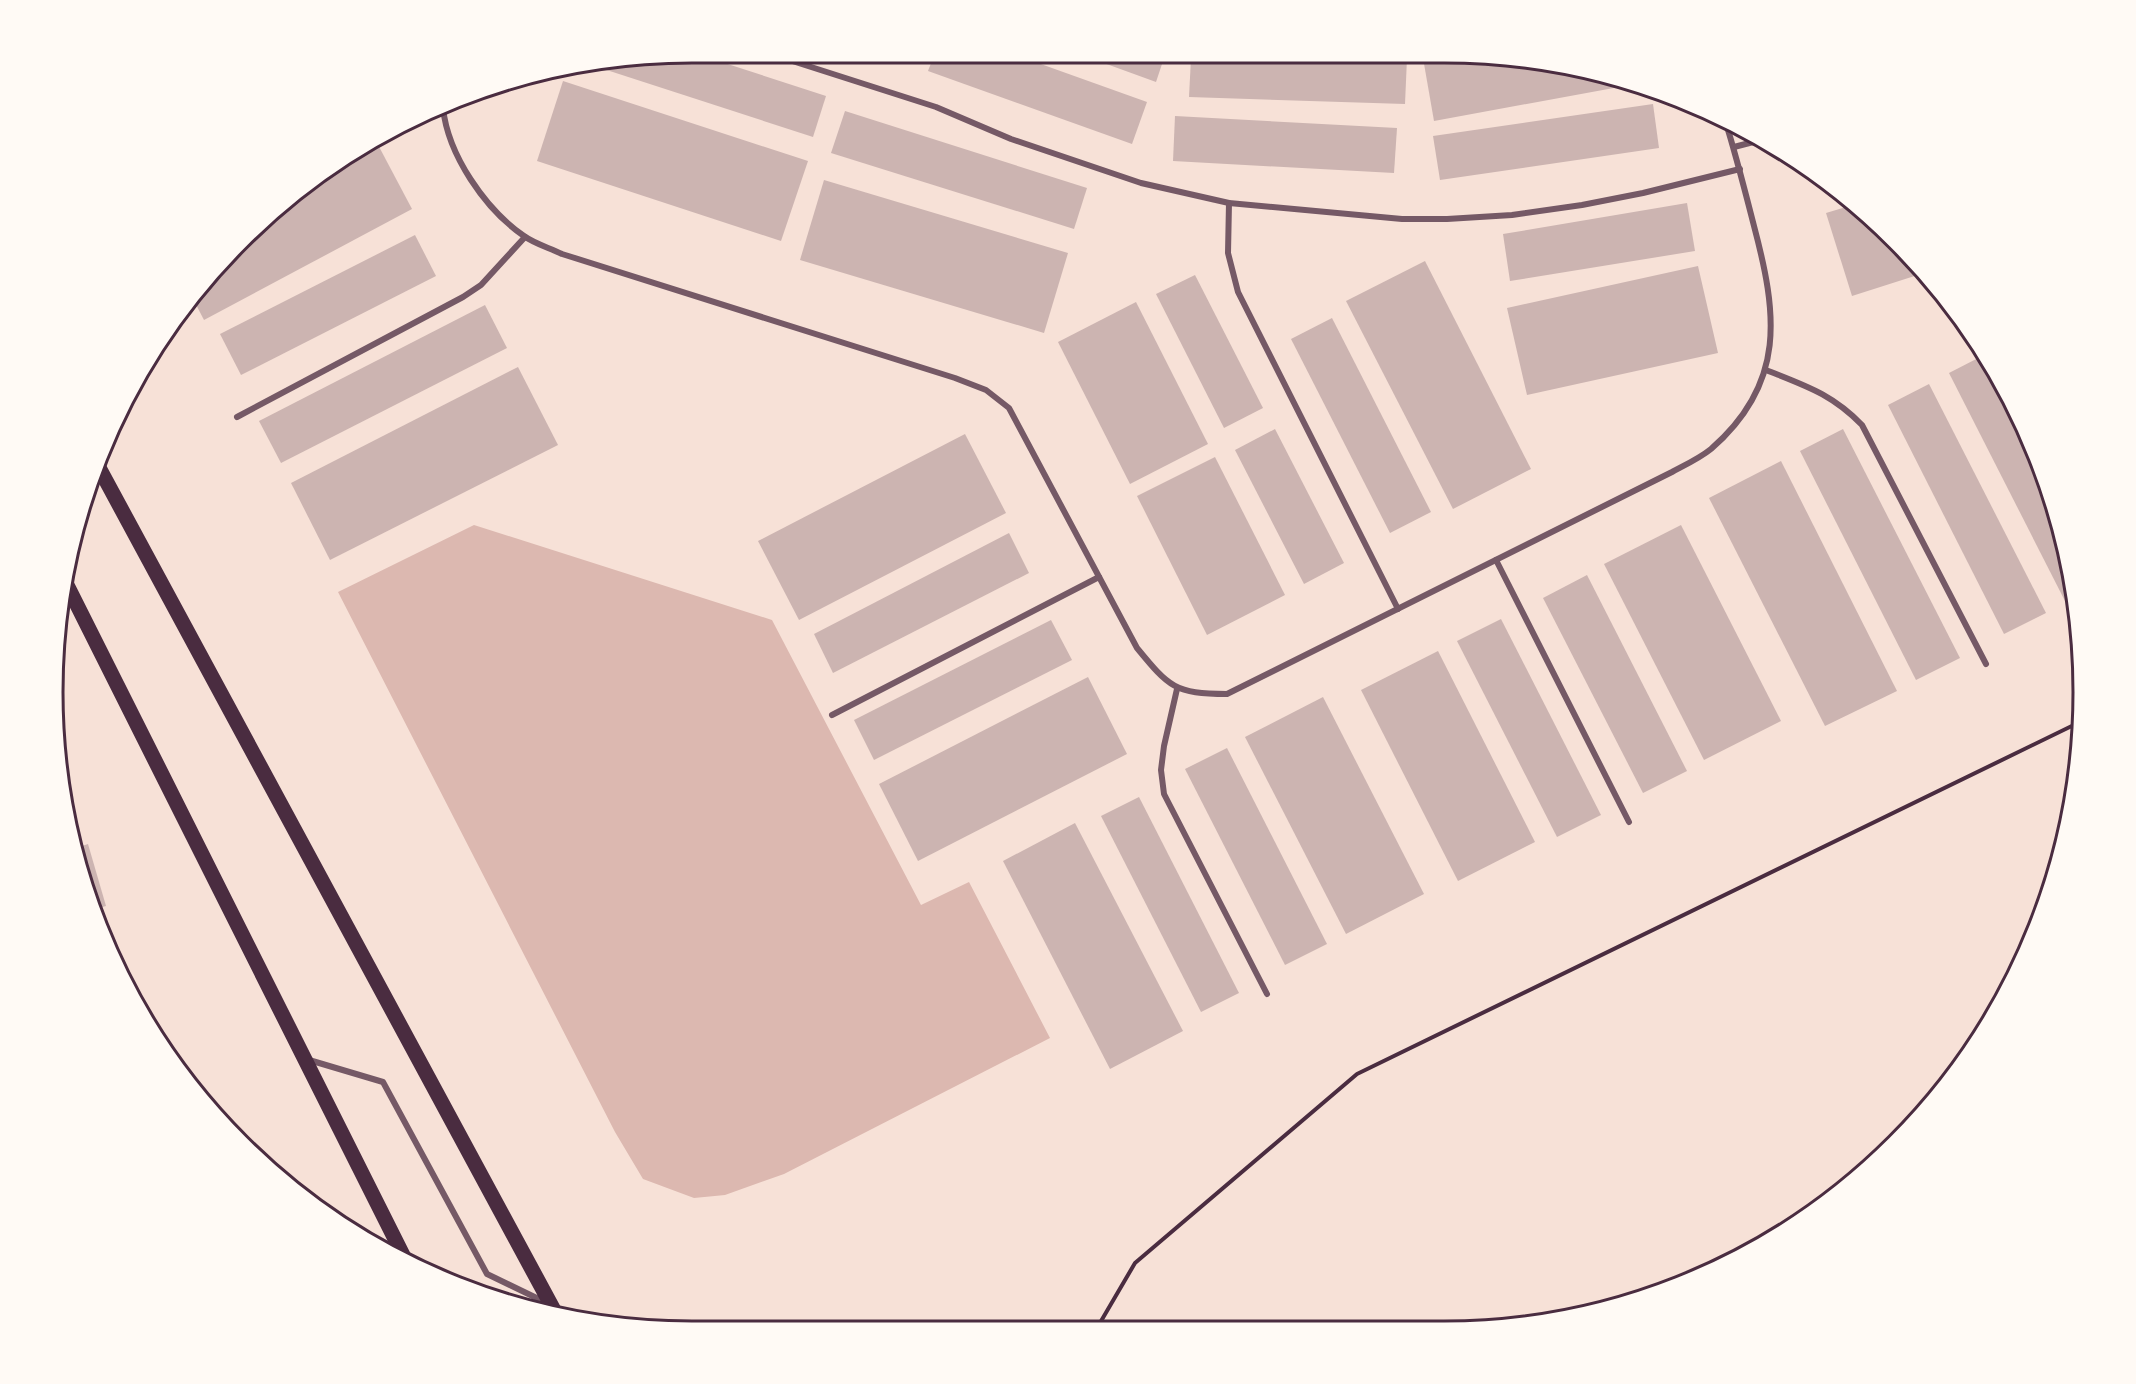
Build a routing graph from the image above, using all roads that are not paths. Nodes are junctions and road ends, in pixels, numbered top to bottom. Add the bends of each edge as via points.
1 (799, 63) edge
2 (444, 114) edge
3 (1729, 132) edge
4 (1751, 143) edge
5 (1734, 147) junction
6 (1740, 169) junction
7 (1228, 203) junction
8 (525, 237) junction
9 (1766, 370) junction
10 (237, 417) dead end
11 (102, 474) edge
12 (1496, 560) junction
13 (1099, 577) junction
14 (71, 593) edge
15 (1398, 609) junction
16 (1986, 664) dead end
17 (1177, 688) junction
18 (832, 716) dead end
19 (1629, 822) dead end
20 (1267, 994) dead end
21 (305, 1059) junction
22 (400, 1249) edge
23 (543, 1303) edge
24 (552, 1305) edge

1 - 7 street via 936,106 1011,139 1141,183
2 - 8 street via 475,188
3 - 5 street
4 - 5 street
5 - 6 street
6 - 7 street via 1643,193 1512,215 1402,219
6 - 9 street via 1771,303
7 - 15 street via 1228,253 1238,292
8 - 10 street via 481,285 463,297
8 - 13 street via 562,254 986,390 1009,408
9 - 12 street via 1754,396 1710,450
9 - 16 street via 1816,390 1844,407 1862,425
11 - 24 main road
12 - 15 street
12 - 19 street
13 - 17 street via 1137,648
13 - 18 street
14 - 21 main road
15 - 17 street via 1227,694 1200,694
17 - 20 street via 1161,770 1164,794
21 - 22 main road
21 - 23 street via 383,1082 488,1274

